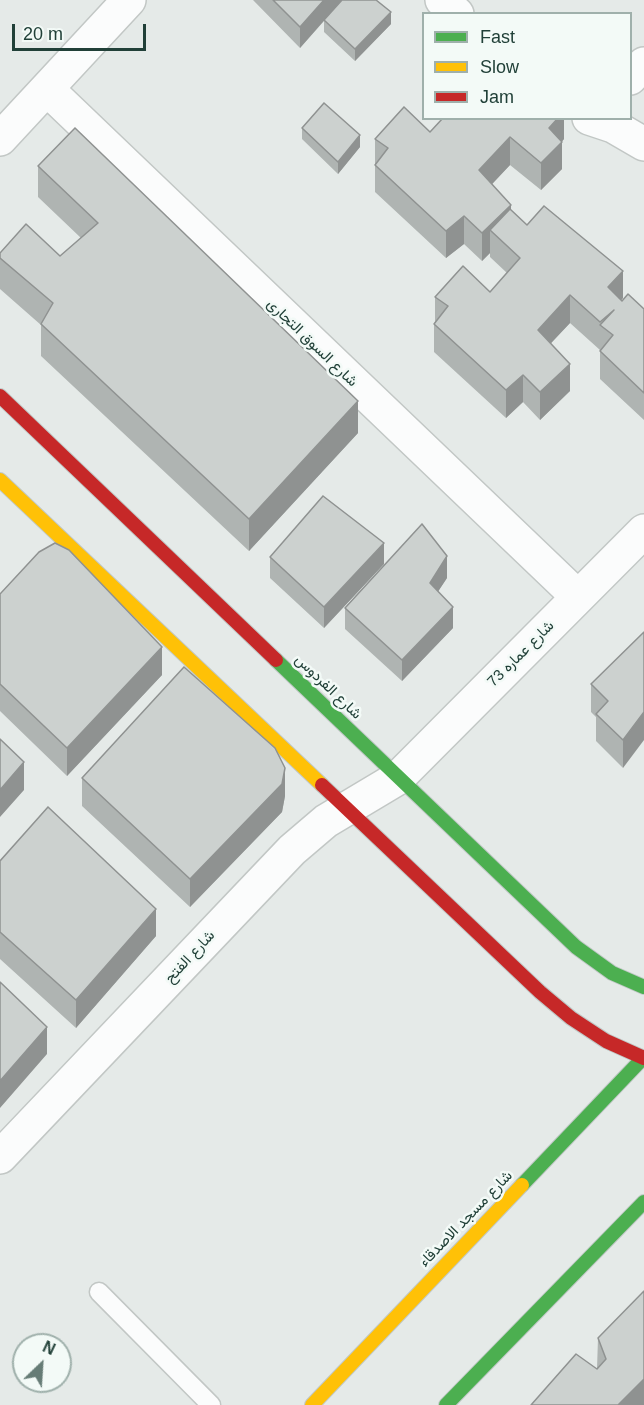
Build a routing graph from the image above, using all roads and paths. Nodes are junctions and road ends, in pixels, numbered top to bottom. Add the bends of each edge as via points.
1 (129, 0) edge
2 (442, 0) edge
3 (455, 12) edge
4 (644, 64) edge
5 (632, 76) edge
6 (47, 88) junction
7 (593, 120) edge
8 (0, 139) edge
9 (644, 144) edge
10 (0, 396) edge
11 (0, 480) edge
12 (644, 531) edge
13 (578, 597) junction
14 (398, 778) junction
15 (346, 808) junction
16 (644, 987) edge
17 (644, 1058) edge
18 (0, 1157) edge
19 (644, 1202) edge
20 (99, 1292) dead end
21 (211, 1405) edge
22 (312, 1405) edge
23 (446, 1405) edge

1 - 6 street
2 - 3 street
4 - 5 street
6 - 8 street
6 - 13 street, شارع السوق التجارى
7 - 9 street via 613,126
10 - 14 street, شارع الفردوس
11 - 15 street
12 - 13 street, شارع عماره 73
13 - 14 street, شارع عماره 73
14 - 15 street, شارع الفتح
14 - 16 street, شارع الفردوس via 576,947 612,973
15 - 17 street via 555,1005 606,1041
15 - 18 street, شارع الفتح via 291,850
17 - 22 street, شارع مسجد الاصدقاء
19 - 23 street
20 - 21 lane

